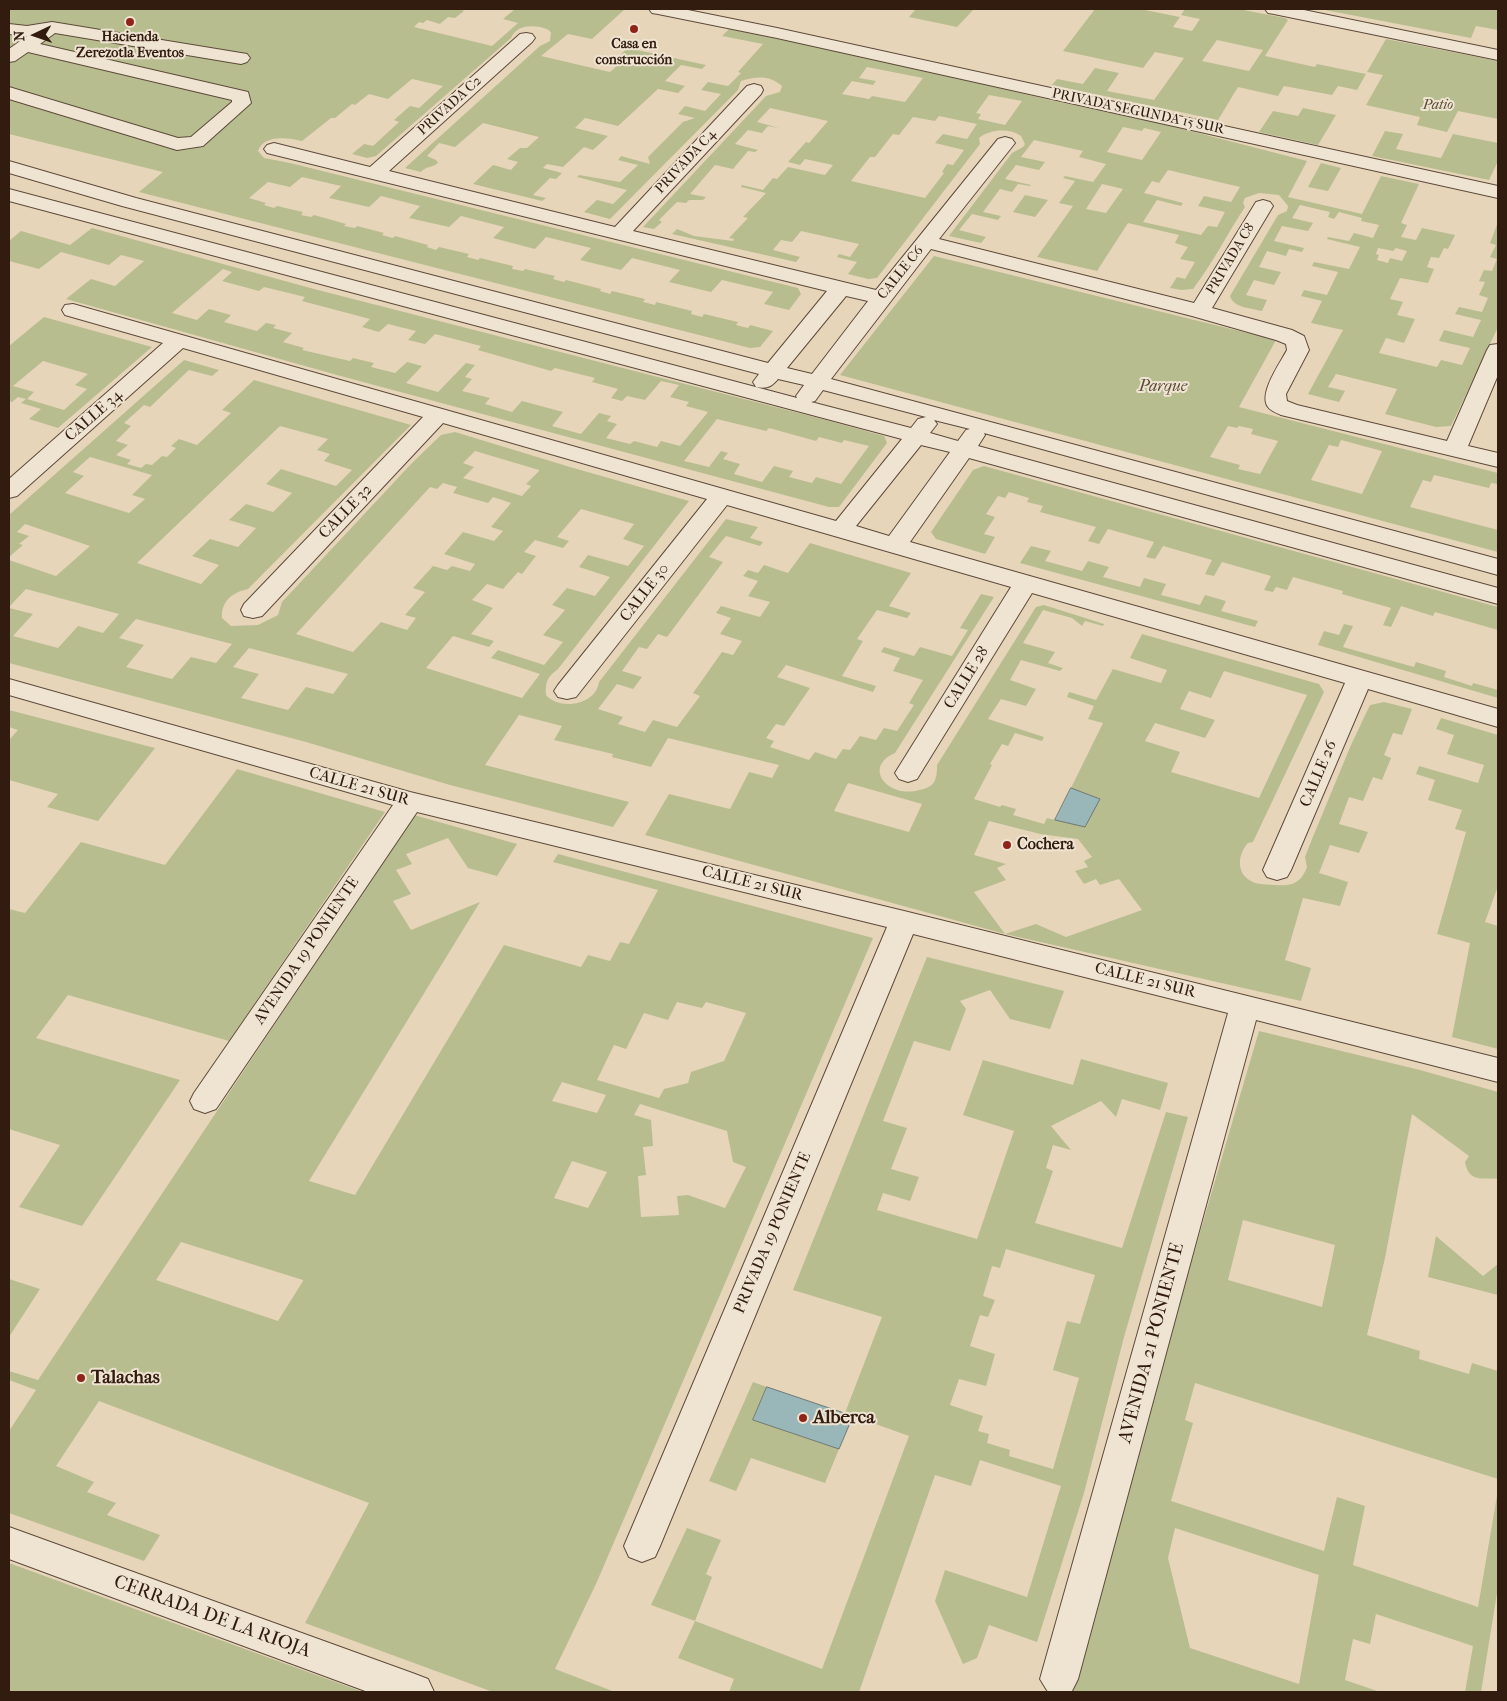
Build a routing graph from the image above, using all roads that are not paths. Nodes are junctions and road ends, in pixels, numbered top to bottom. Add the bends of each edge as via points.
1 (658, 9) edge
2 (1274, 9) edge
3 (52, 27) junction
4 (9, 29) edge
5 (526, 38) dead end
6 (25, 46) junction
7 (1498, 55) edge
8 (9, 57) edge
9 (241, 58) dead end
10 (754, 90) dead end
11 (9, 93) edge
12 (1005, 143) dead end
13 (274, 149) dead end
14 (9, 167) edge
15 (374, 174) junction
16 (1498, 192) edge
17 (9, 195) edge
18 (129, 202) junction
19 (1263, 206) dead end
20 (102, 219) junction
21 (204, 222) junction
22 (619, 234) junction
23 (178, 239) junction
24 (926, 242) junction
25 (447, 286) junction
26 (840, 289) junction
27 (881, 298) junction
28 (499, 300) junction
29 (425, 307) junction
30 (73, 310) dead end
31 (1200, 311) junction
32 (478, 321) junction
33 (179, 340) junction
34 (1498, 350) edge
35 (773, 371) junction
36 (818, 382) junction
37 (754, 394) junction
38 (799, 405) junction
39 (935, 413) junction
40 (438, 415) junction
41 (981, 426) junction
42 (916, 436) junction
43 (964, 449) junction
44 (1455, 449) junction
45 (1498, 460) edge
46 (9, 491) edge
47 (722, 496) junction
48 (841, 530) junction
49 (895, 545) junction
50 (1462, 557) junction
51 (1498, 567) edge
52 (1026, 583) junction
53 (1447, 584) junction
54 (1498, 596) edge
55 (253, 610) dead end
56 (1360, 678) junction
57 (9, 687) edge
58 (567, 691) dead end
59 (1498, 718) edge
60 (908, 773) dead end
61 (410, 801) junction
62 (1277, 870) dead end
63 (904, 921) junction
64 (1245, 1006) junction
65 (1498, 1070) edge
66 (205, 1101) dead end
67 (9, 1543) edge
68 (642, 1546) dead end
69 (1059, 1679) dead end
70 (415, 1692) edge

1 - 16 street, PRIVADA SEGUNDA 15 SUR
2 - 7 street
3 - 4 street via 27,31
3 - 6 street
3 - 9 street
5 - 15 street, PRIVADA C2
6 - 8 street
6 - 11 street via 241,96 242,103 196,142 177,144
10 - 22 street, PRIVADA C4
12 - 24 street, CALLE C6
13 - 15 street
14 - 18 street
15 - 22 street
17 - 20 street
18 - 20 street
18 - 21 street
19 - 31 street, PRIVADA C8
20 - 23 street
21 - 23 street
21 - 25 street
22 - 26 street
23 - 29 street
24 - 27 street, CALLE C6
24 - 31 street
25 - 28 street
25 - 29 street
26 - 27 street
26 - 35 street
27 - 36 street, CALLE C6
28 - 32 street
28 - 35 street
29 - 32 street
30 - 33 street
31 - 44 street via 1296,341 1298,350 1275,394 1277,404 1289,410
32 - 37 street
33 - 40 street
33 - 46 street, CALLE 34
34 - 44 street
35 - 36 street
35 - 37 street
36 - 38 street, CALLE C6
36 - 39 street
37 - 38 street
38 - 42 street
39 - 41 street
39 - 42 street
40 - 47 street
40 - 55 street, CALLE 32
41 - 43 street
41 - 50 street
42 - 43 street
42 - 48 street
43 - 49 street
43 - 53 street
44 - 45 street
47 - 48 street
47 - 58 street, CALLE 30
48 - 49 street
49 - 52 street
50 - 51 street
50 - 53 street
52 - 56 street
52 - 60 street, CALLE 28
53 - 54 street
56 - 59 street
56 - 62 street, CALLE 26
57 - 61 street, CALLE 21 SUR
61 - 63 street, CALLE 21 SUR
61 - 66 street, AVENIDA 19 PONIENTE
63 - 64 street, CALLE 21 SUR
63 - 68 street, PRIVADA 19 PONIENTE
64 - 65 street, CALLE 21 SUR
64 - 69 street, AVENIDA 21 PONIENTE
67 - 70 street, CERRADA DE LA RIOJA

